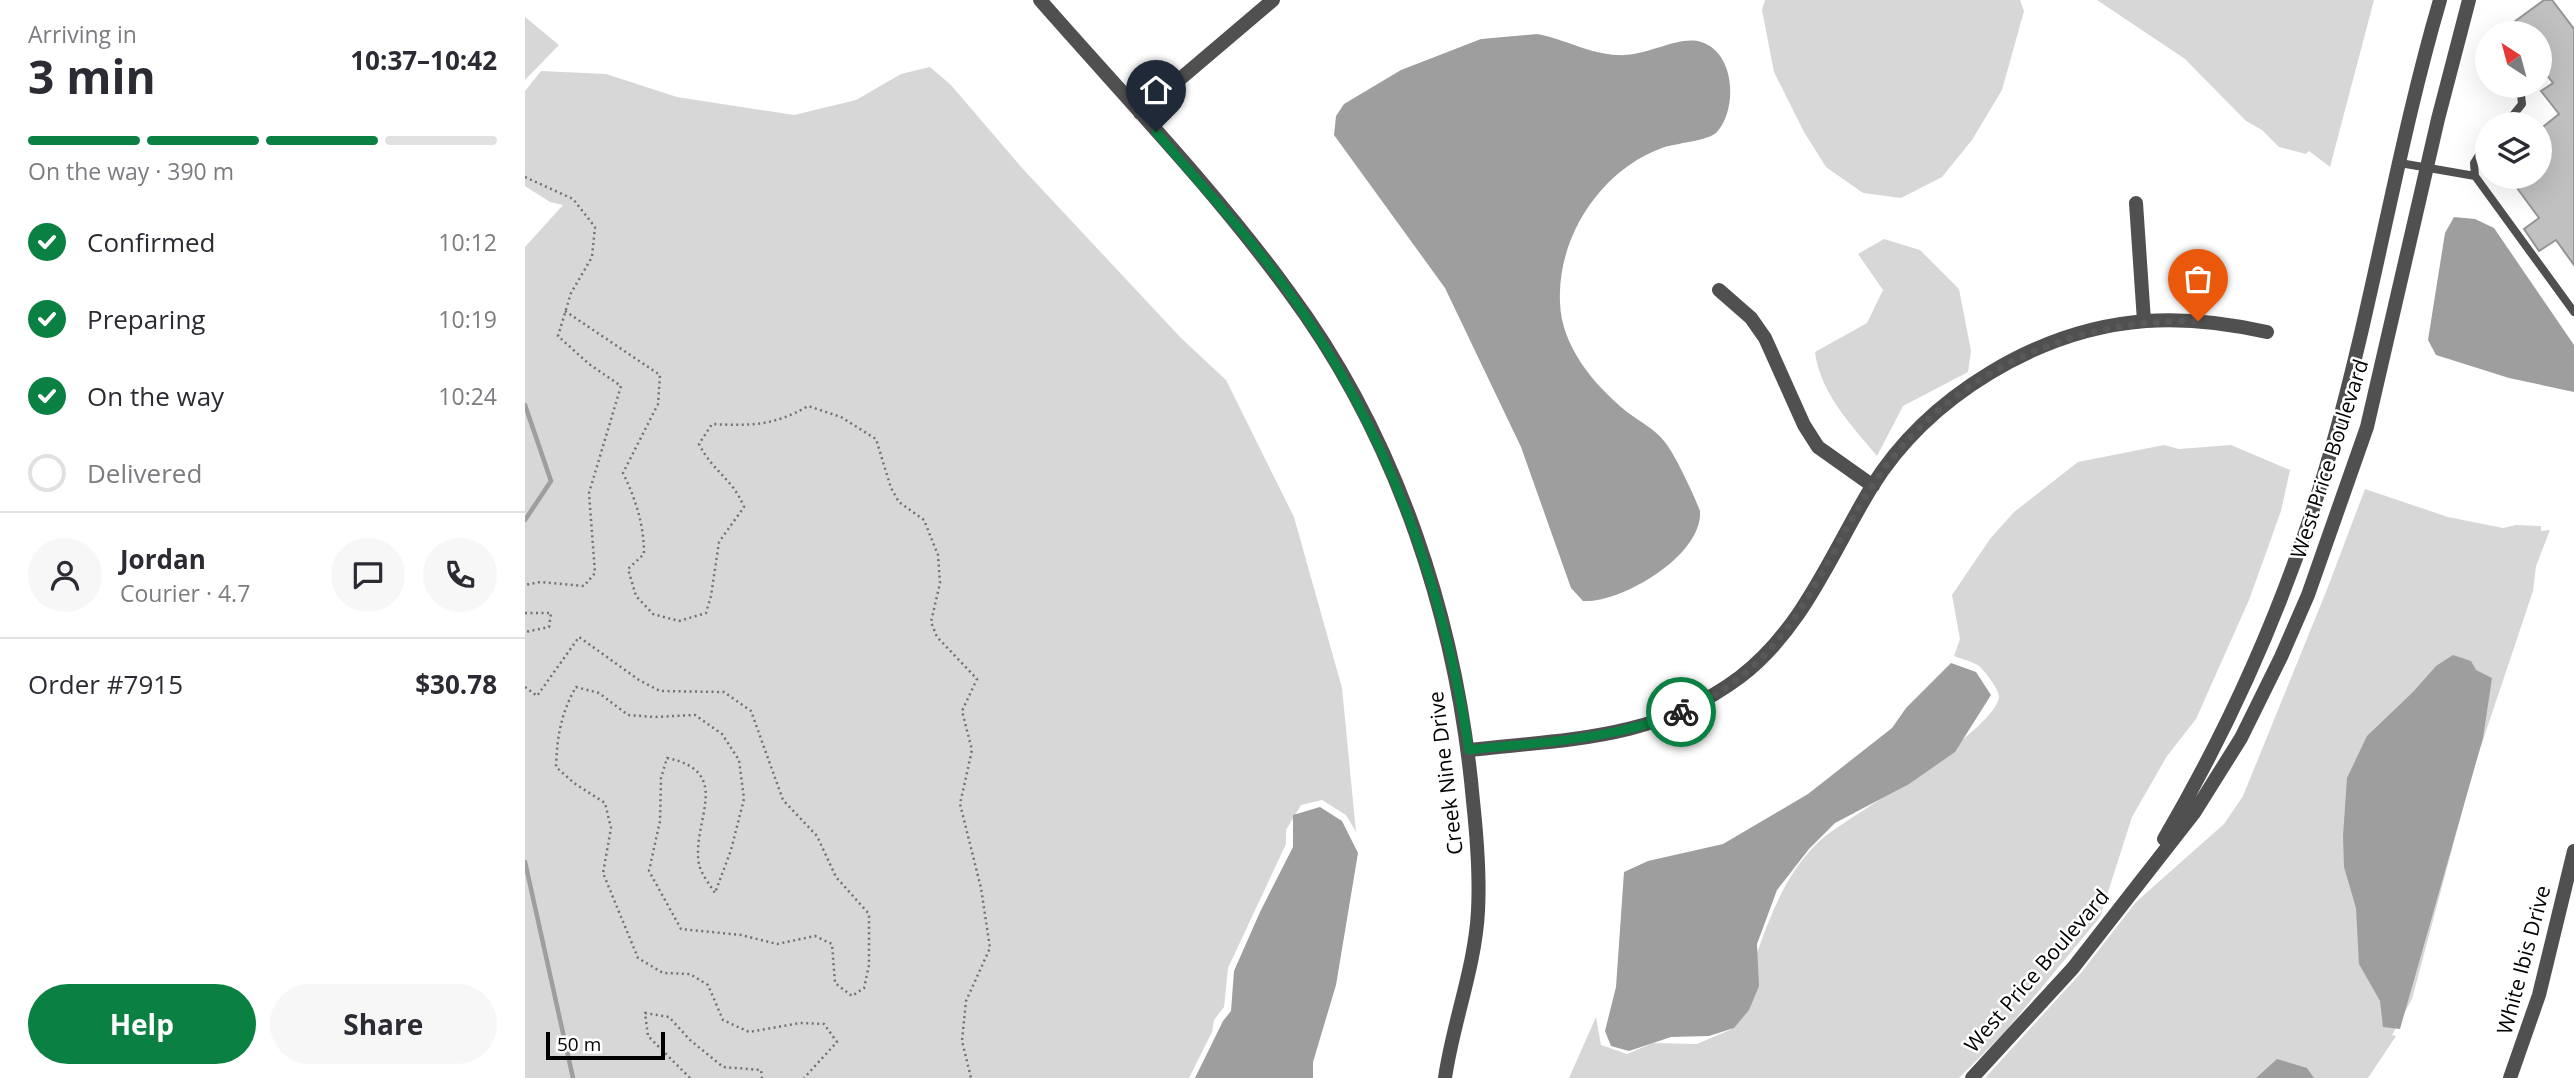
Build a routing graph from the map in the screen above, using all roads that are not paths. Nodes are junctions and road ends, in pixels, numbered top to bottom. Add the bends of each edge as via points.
1 (1040, 0) edge
2 (1273, 0) edge
3 (2440, 0) edge
4 (2469, 0) edge
5 (1140, 113) junction
6 (2475, 161) edge
7 (2400, 163) junction
8 (2428, 168) junction
9 (2475, 176) joint
10 (2484, 189) edge
11 (2136, 203) dead end
12 (1719, 290) dead end
13 (2574, 312) edge
14 (2144, 321) junction
15 (2267, 332) dead end
16 (1873, 486) junction
17 (1469, 750) junction
18 (2574, 851) edge
19 (2134, 890) junction
20 (1445, 1078) edge
21 (1972, 1078) edge
22 (2510, 1078) edge

1 - 5 street, Creek Nine Drive
2 - 5 street
3 - 7 street, West Price Boulevard
4 - 8 street, West Price Boulevard
5 - 17 street, Creek Nine Drive via 1290,293 1363,413 1402,497 1430,577
6 - 9 lane
7 - 8 lane
7 - 19 street, West Price Boulevard via 2335,435 2299,549 2230,718
8 - 9 lane
8 - 19 street, West Price Boulevard via 2367,427 2308,595 2241,738 2194,813
10 - 13 lane
11 - 14 street
12 - 16 street via 1751,318 1765,338 1818,447
14 - 15 street via 2224,323
14 - 16 street via 2049,344 1988,374 1931,418
16 - 17 street via 1790,627 1726,687 1686,710 1640,728
17 - 20 street, Creek Nine Drive via 1478,913
18 - 22 street, White Ibis Drive via 2539,995
19 - 21 street, West Price Boulevard via 2073,968

